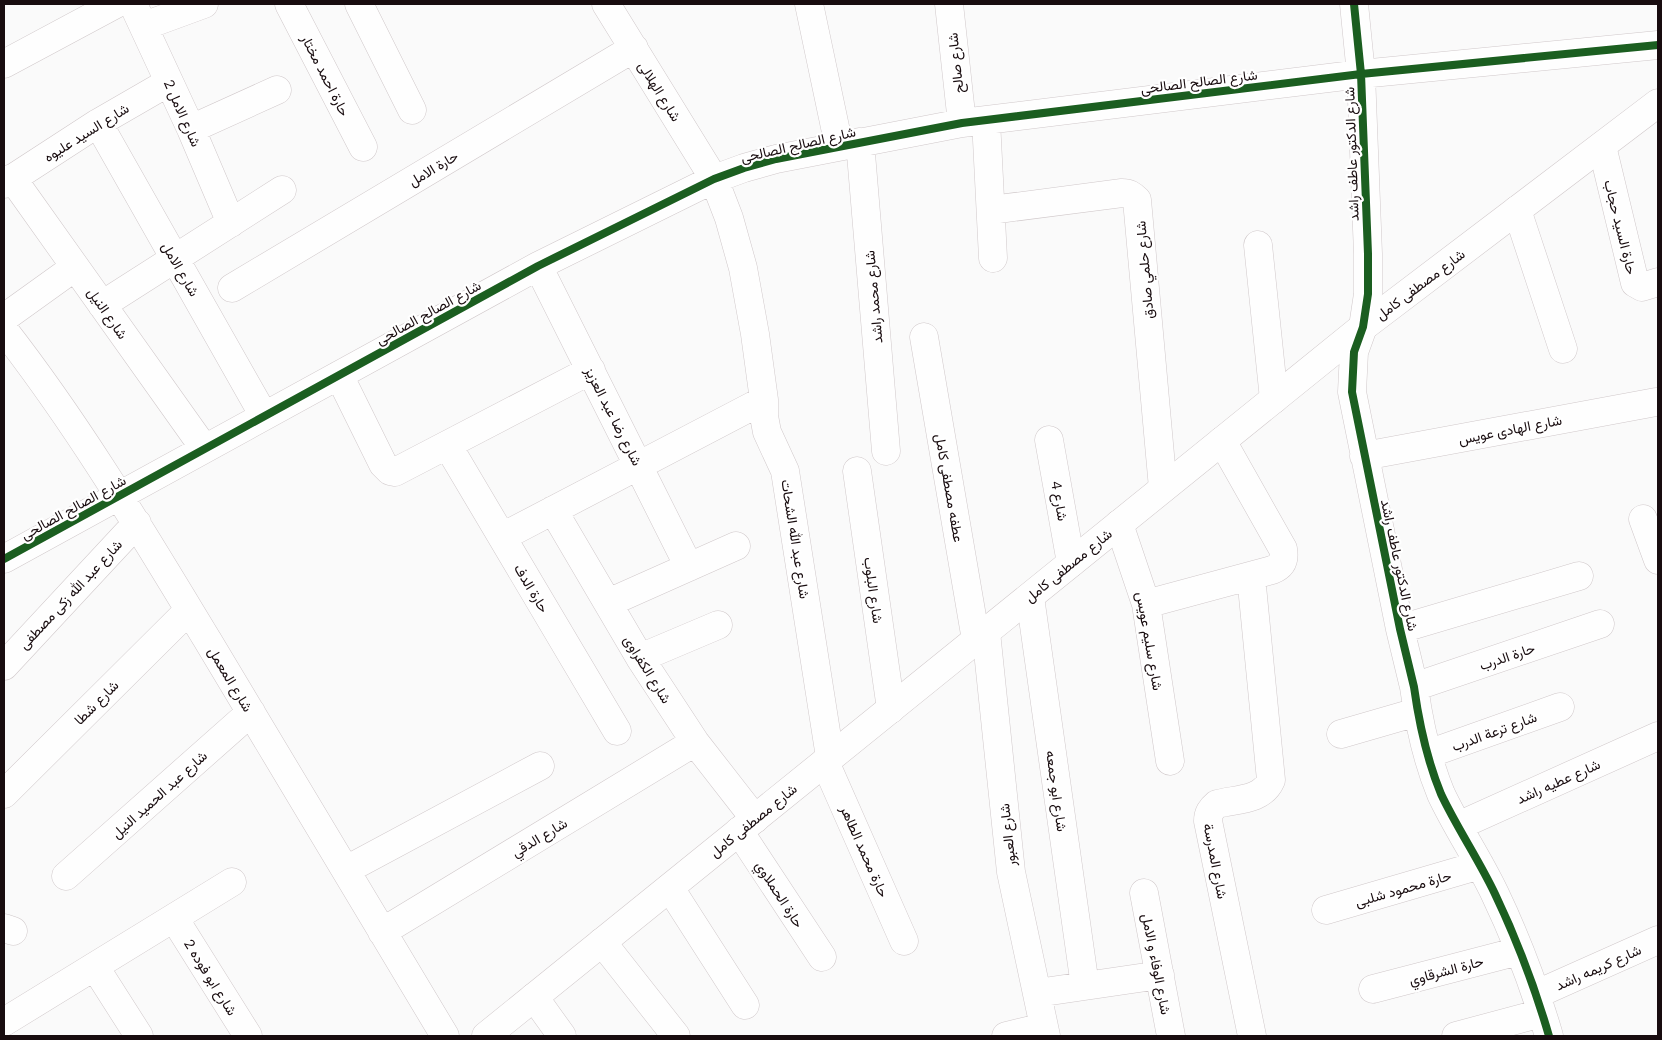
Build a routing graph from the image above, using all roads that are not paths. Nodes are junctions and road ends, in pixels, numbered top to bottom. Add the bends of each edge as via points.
1 (116, 4) edge
2 (204, 4) edge
3 (289, 4) edge
4 (359, 4) edge
5 (606, 4) edge
6 (809, 4) edge
7 (949, 4) edge
8 (1354, 4) edge
9 (138, 15) edge
10 (1658, 45) edge
11 (634, 48) junction
12 (4, 64) edge
13 (1361, 74) junction
14 (169, 82) junction
15 (278, 90) dead end
16 (1658, 103) edge
17 (412, 110) dead end
18 (974, 121) junction
19 (98, 123) junction
20 (191, 129) junction
21 (850, 144) junction
22 (1602, 146) junction
23 (362, 147) dead end
24 (714, 179) junction
25 (8, 181) edge
26 (282, 190) dead end
27 (991, 210) junction
28 (1517, 210) junction
29 (231, 223) junction
30 (1258, 244) dead end
31 (993, 258) dead end
32 (175, 259) junction
33 (538, 266) junction
34 (75, 267) junction
35 (1658, 282) edge
36 (232, 288) dead end
37 (102, 305) junction
38 (4, 318) edge
39 (1363, 327) junction
40 (4, 330) edge
41 (924, 337) dead end
42 (1563, 349) dead end
43 (591, 370) junction
44 (340, 375) junction
45 (1274, 398) junction
46 (764, 400) junction
47 (1656, 402) dead end
48 (264, 416) junction
49 (1049, 440) dead end
50 (1222, 441) junction
51 (448, 446) junction
52 (204, 448) junction
53 (886, 451) dead end
54 (1364, 456) junction
55 (639, 466) junction
56 (857, 471) dead end
57 (1163, 488) junction
58 (120, 495) junction
59 (553, 510) junction
60 (1643, 519) dead end
61 (137, 523) junction
62 (1119, 524) junction
63 (502, 537) junction
64 (736, 546) dead end
65 (4, 559) edge
66 (1658, 560) edge
67 (1071, 563) junction
68 (689, 567) junction
69 (1251, 576) junction
70 (1579, 576) dead end
71 (1030, 596) junction
72 (608, 603) junction
73 (1146, 604) junction
74 (189, 610) junction
75 (1600, 624) dead end
76 (718, 625) dead end
77 (1400, 628) junction
78 (981, 636) junction
79 (640, 658) junction
80 (4, 666) edge
81 (1416, 699) junction
82 (1560, 707) dead end
83 (891, 709) junction
84 (251, 712) junction
85 (617, 731) dead end
86 (1341, 734) dead end
87 (695, 742) junction
88 (1656, 744) edge
89 (1428, 754) junction
90 (828, 760) junction
91 (1170, 761) dead end
92 (540, 766) dead end
93 (4, 794) edge
94 (747, 825) junction
95 (1458, 826) junction
96 (1480, 865) junction
97 (346, 870) junction
98 (66, 876) dead end
99 (232, 882) dead end
100 (670, 888) junction
101 (1144, 893) dead end
102 (1326, 910) dead end
103 (174, 918) junction
104 (382, 932) junction
105 (1658, 940) edge
106 (904, 941) dead end
107 (602, 942) junction
108 (1519, 951) junction
109 (822, 957) dead end
110 (95, 967) junction
111 (1160, 976) junction
112 (1085, 986) junction
113 (1373, 989) dead end
114 (1037, 994) junction
115 (534, 997) junction
116 (745, 1005) dead end
117 (1543, 1014) edge
118 (4, 1022) edge
119 (1045, 1032) edge
120 (139, 1036) edge
121 (248, 1036) edge
122 (445, 1036) edge
123 (486, 1036) edge
124 (562, 1036) edge
125 (676, 1036) edge
126 (1006, 1036) edge
127 (1171, 1036) edge
128 (1252, 1036) edge
129 (1456, 1036) edge

1 - 12 street
2 - 9 street
3 - 23 street, حارة احمد مختار
4 - 17 street
5 - 11 street, شارع الهلالى
6 - 21 street, شارع محمد راشد
7 - 18 street, شارع صالح
8 - 13 street, شارع الدكتور عاطف راشد
9 - 14 street, شارع الامل 2
10 - 13 street, شارع الصالح الصالحى
11 - 24 street, شارع الهلالى
11 - 36 street, حارة الامل
13 - 18 street, شارع الصالح الصالحى
13 - 39 street, شارع الدكتور عاطف راشد via 1368,254 1368,294
14 - 19 street, شارع السيد عليوه
14 - 20 street, شارع الامل 2
15 - 20 street
16 - 22 street, شارع مصطفى كامل
18 - 21 street, شارع الصالح الصالحى
18 - 27 street, شارع صالح
19 - 25 street, شارع السيد عليوه
19 - 32 street, شارع الامل
20 - 29 street, شارع الامل 2
21 - 24 street, شارع الصالح الصالحى via 768,161
21 - 53 street, شارع محمد راشد
22 - 28 street, شارع مصطفى كامل
22 - 35 street, حارة السيد حجاب via 1635,283 1642,287
24 - 33 street, شارع الصالح الصالحى
24 - 46 street, شارع عبد الله الشحات via 743,268
25 - 34 street, شارع النيل
26 - 29 street
27 - 31 street, شارع صالح
27 - 57 street, شارع حلمي صادق via 1122,193 1128,193 1137,200
28 - 39 street, شارع مصطفى كامل
28 - 42 street
29 - 32 street
30 - 45 street
32 - 37 street
32 - 48 street, شارع الامل
33 - 43 street, شارع رضا عبد العزيز
33 - 44 street, شارع الصالح الصالحى
34 - 37 street, شارع النيل
34 - 38 street
37 - 52 street, شارع النيل
39 - 45 street, شارع مصطفى كامل
39 - 54 street, شارع الدكتور عاطف راشد via 1354,352 1352,392
40 - 58 street, شارع المعمل via 34,368
41 - 78 street, عطفه مصطفى كامل
43 - 51 street
43 - 55 street, شارع رضا عبد العزيز
44 - 48 street, شارع الصالح الصالحى
44 - 51 street via 383,464 390,471 400,470
45 - 50 street, شارع مصطفى كامل
46 - 55 street
46 - 90 street, شارع عبد الله الشحات via 767,432 785,471
47 - 54 street, شارع الهادى عويس
48 - 52 street, شارع الصالح الصالحى
49 - 67 street, شارع 4
50 - 57 street, شارع مصطفى كامل
50 - 69 street via 1283,549 1283,563 1278,568
51 - 63 street, حارة الدف
52 - 58 street, شارع الصالح الصالحى
54 - 77 street, شارع الدكتور عاطف راشد
55 - 59 street
55 - 68 street, شارع رضا عبد العزيز
56 - 83 street, شارع البلوب
57 - 62 street, شارع مصطفى كامل
58 - 61 street, شارع المعمل
58 - 65 street, شارع الصالح الصالحى
59 - 63 street
59 - 72 street, شارع الكفراوى
60 - 66 street
61 - 74 street, شارع المعمل
61 - 80 street, شارع عبد الله زكى مصطفى
62 - 67 street, شارع مصطفى كامل
62 - 73 street, شارع سليم عويس
63 - 85 street, حارة الدف
64 - 68 street
67 - 71 street, شارع مصطفى كامل
68 - 72 street
69 - 73 street
69 - 128 street, شارع المدرسة via 1271,780 1261,794 1217,804 1211,808 1208,821
70 - 77 street
71 - 78 street, شارع مصطفى كامل
71 - 112 street, شارع ابو جمعه
72 - 79 street, شارع الكفراوى
73 - 91 street, شارع سليم عويس
74 - 84 street, شارع المعمل
74 - 93 street, شارع شطا
75 - 81 street, حارة الدرب
76 - 79 street
77 - 81 street, شارع الدكتور عاطف راشد
78 - 83 street, شارع مصطفى كامل
78 - 114 street, شارع العبور via 1010,872
79 - 87 street, شارع الكفراوى
81 - 86 street, حارة الدرب
81 - 89 street, شارع الدكتور عاطف راشد
82 - 89 street, شارع ترعة الدرب
83 - 90 street, شارع مصطفى كامل
84 - 97 street, شارع المعمل
84 - 98 street, شارع عبد الحميد النيل
87 - 94 street, شارع الكفراوى
87 - 104 street, شارع الدقي
88 - 95 street, شارع عطيه راشد
89 - 95 street, شارع الدكتور عاطف راشد via 1441,793
90 - 94 street, شارع مصطفى كامل
90 - 106 street, حارة محمد الطاهر
92 - 97 street
94 - 100 street, شارع مصطفى كامل
94 - 109 street, حارة الحملاوي
95 - 96 street, شارع الدكتور عاطف راشد
96 - 102 street, حارة محمود شلبى
96 - 108 street, شارع الدكتور عاطف راشد
97 - 104 street, شارع المعمل
99 - 103 street
100 - 107 street, شارع مصطفى كامل
100 - 116 street
101 - 111 street, شارع الوفاء و الامل
103 - 110 street
103 - 121 street, شارع ابو فوده 2
104 - 122 street, شارع المعمل
105 - 117 street, شارع كريمه راشد
107 - 115 street, شارع مصطفى كامل
107 - 125 street
108 - 113 street, حارة الشرقاوي
108 - 117 street, شارع الدكتور عاطف راشد
110 - 118 street
110 - 120 street
111 - 112 street
111 - 127 street, شارع الوفاء و الامل
112 - 114 street
114 - 119 street, شارع العبور
115 - 123 street, شارع مصطفى كامل
115 - 124 street
117 - 129 street, شارع كريمه راشد
119 - 126 street

